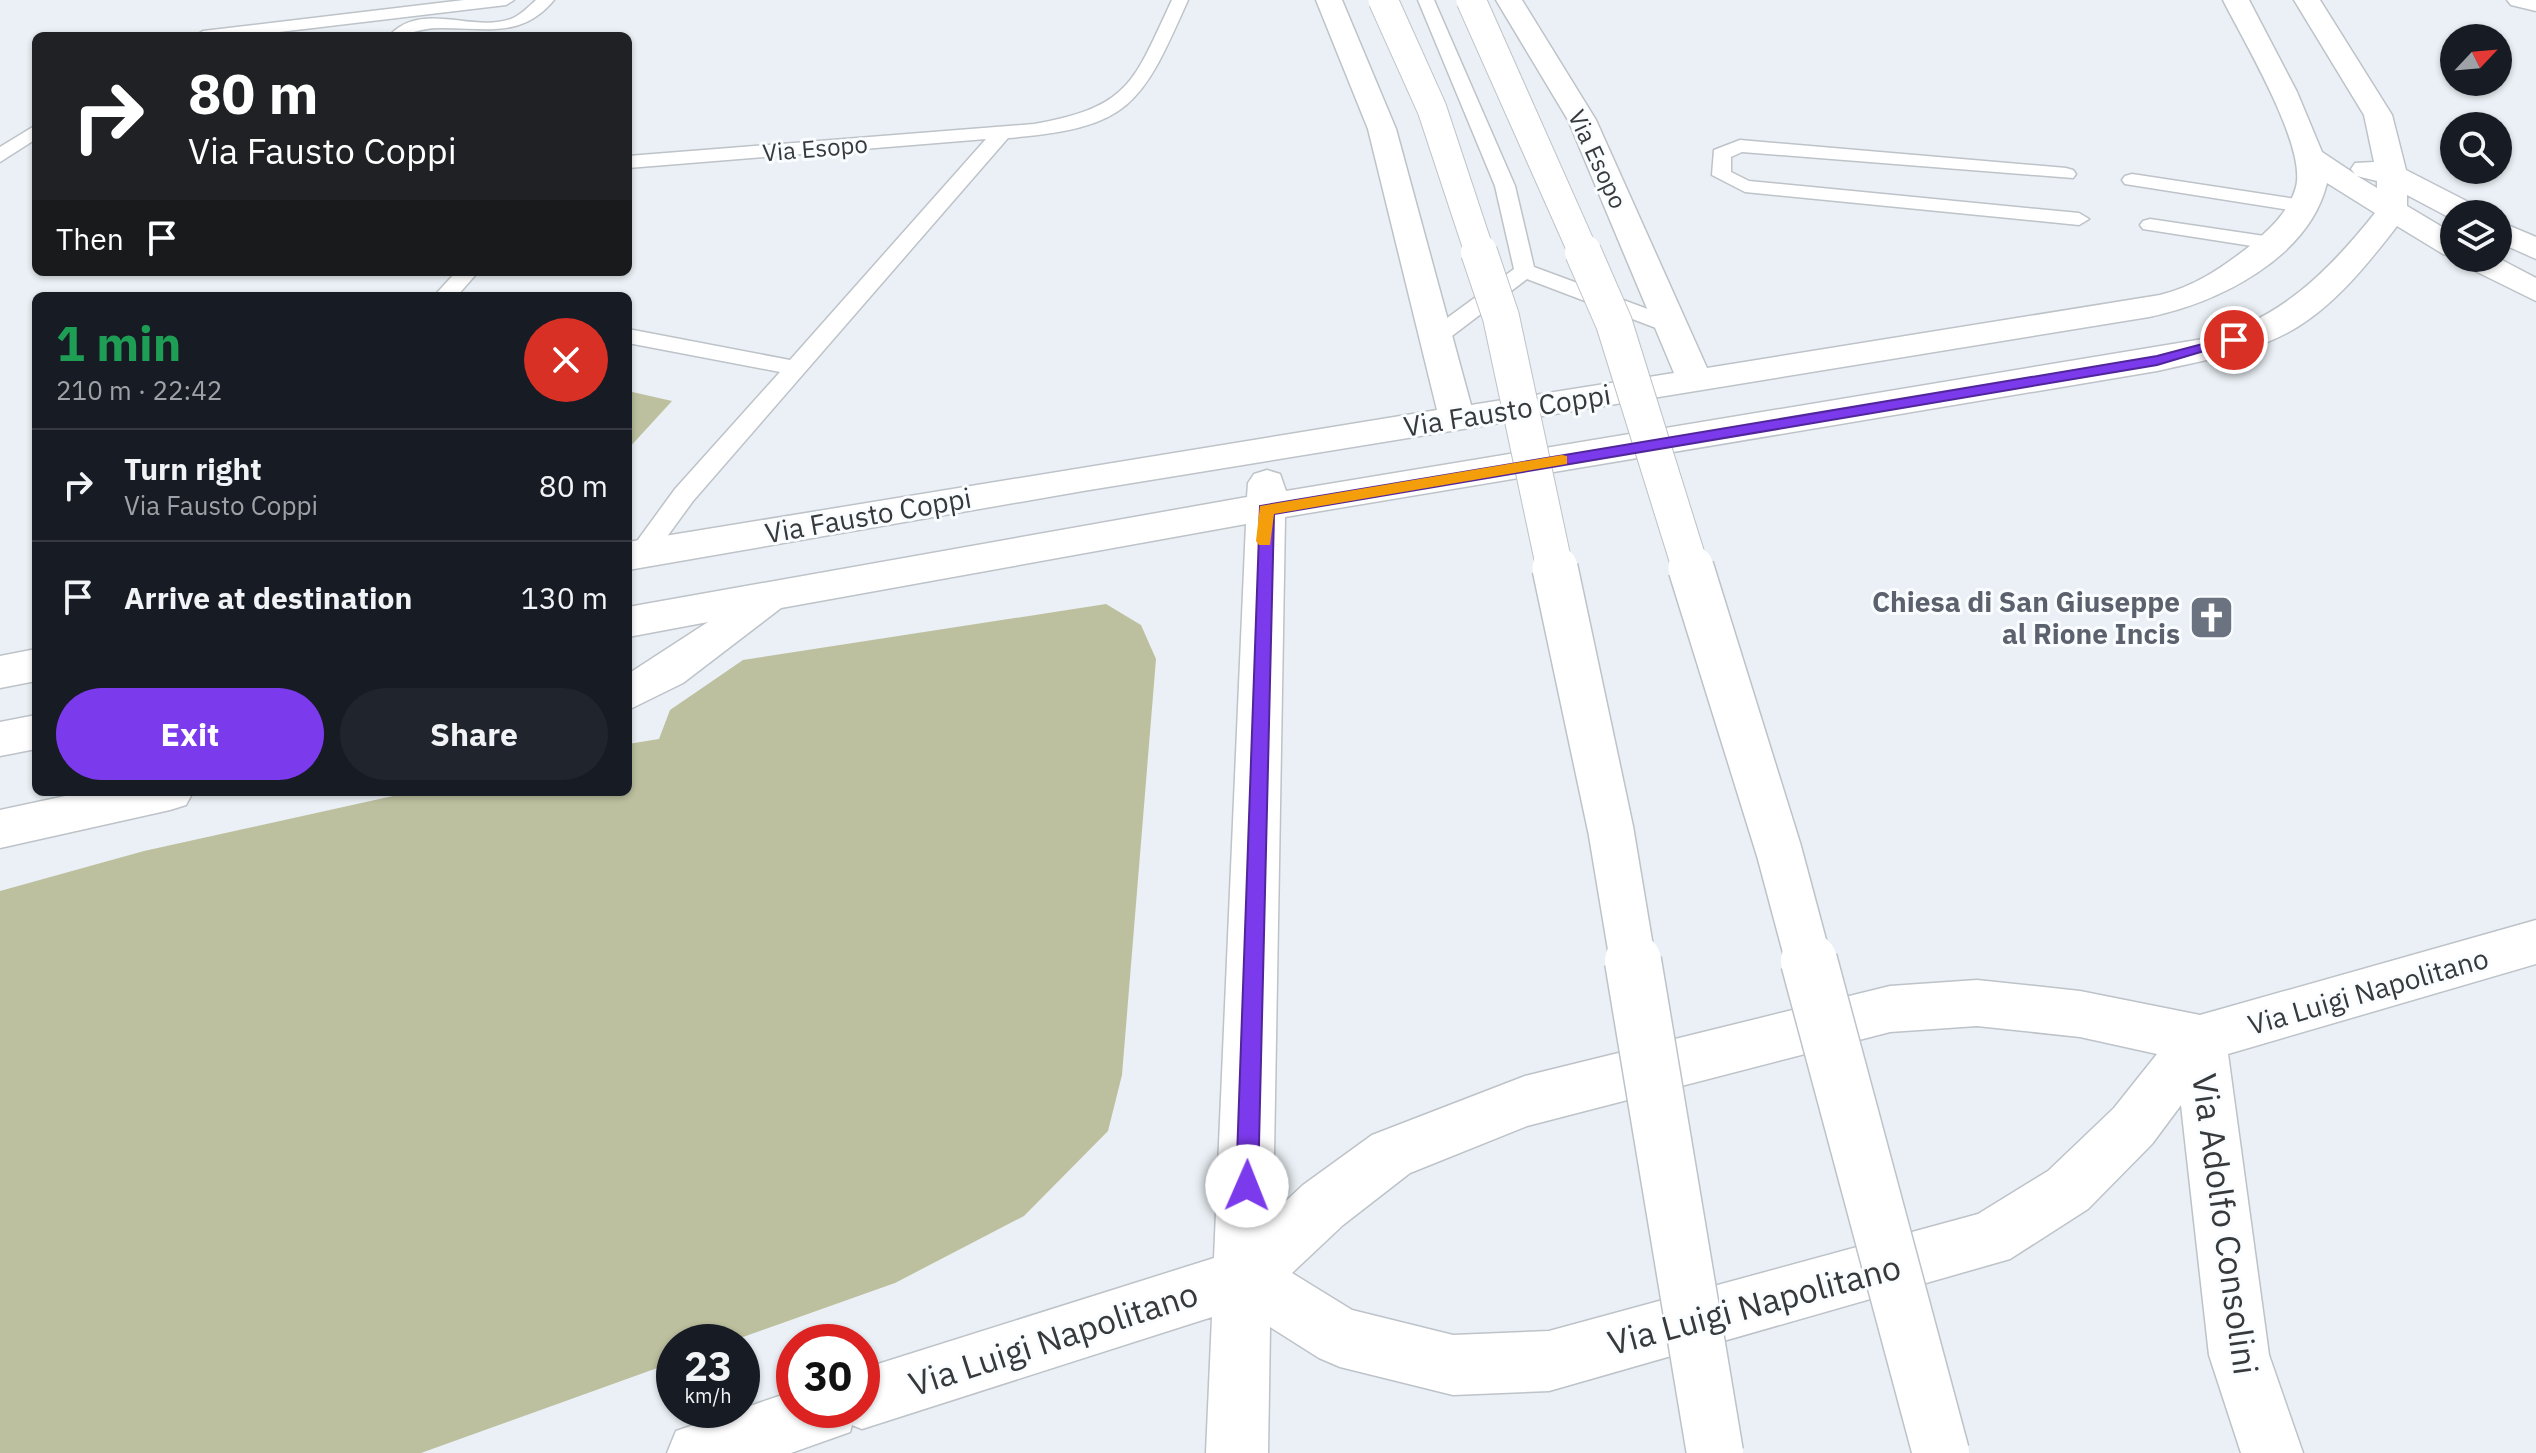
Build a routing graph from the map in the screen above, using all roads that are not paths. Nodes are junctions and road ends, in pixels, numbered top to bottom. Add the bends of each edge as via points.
1 (506, 0) edge
2 (546, 0) edge
3 (1180, 0) edge
4 (1329, 0) edge
5 (1383, 0) edge
6 (1426, 0) edge
7 (1471, 0) edge
8 (1509, 0) edge
9 (2236, 0) edge
10 (2307, 0) edge
11 (2520, 0) edge
12 (2536, 3) edge
13 (237, 32) edge
14 (402, 32) edge
15 (1002, 133) junction
16 (32, 134) edge
17 (0, 156) edge
18 (2309, 156) junction
19 (632, 162) edge
20 (2066, 174) dead end
21 (2132, 180) dead end
22 (2392, 193) junction
23 (2302, 206) junction
24 (2440, 206) edge
25 (2079, 219) dead end
26 (2150, 225) dead end
27 (2440, 235) edge
28 (2512, 237) edge
29 (2271, 243) junction
30 (2536, 249) edge
31 (1525, 271) junction
32 (2500, 272) edge
33 (464, 276) edge
34 (2536, 291) edge
35 (449, 292) edge
36 (1672, 326) junction
37 (632, 337) edge
38 (1436, 337) junction
39 (796, 368) junction
40 (1695, 380) junction
41 (1457, 418) junction
42 (1267, 448) junction
43 (1266, 509) junction
44 (634, 555) edge
45 (771, 598) junction
46 (632, 621) edge
47 (32, 666) edge
48 (0, 672) edge
49 (632, 692) edge
50 (32, 733) edge
51 (0, 739) edge
52 (152, 796) edge
53 (0, 829) edge
54 (2536, 942) edge
55 (2200, 1039) junction
56 (1245, 1277) junction
57 (880, 1393) edge
58 (776, 1427) edge
59 (698, 1453) edge
60 (1237, 1453) edge
61 (1715, 1453) edge
62 (1941, 1453) edge
63 (2272, 1453) edge

1 - 13 lane
2 - 14 lane via 514,24 430,23
3 - 15 lane, Via Esopo via 1127,101 1078,124
4 - 38 main road via 1382,129
5 - 61 main road, bridge via 1432,109 1501,317 1611,831
6 - 31 lane via 1505,186
7 - 62 main road, bridge via 1614,323 1779,851
8 - 36 main road, Via Esopo via 1582,120
9 - 18 main road
10 - 22 main road via 2378,115
11 - 12 main road
15 - 19 lane, Via Esopo
15 - 39 lane
16 - 17 lane
18 - 22 main road
18 - 23 main road, Via Fausto Coppi via 2312,185
20 - 25 lane via 1740,146 1721,154 1722,175 1745,186
21 - 23 lane
22 - 24 main road
22 - 27 main road
22 - 43 main road, Via Fausto Coppi via 2352,259 2278,324 2212,348
23 - 29 main road, Via Fausto Coppi
26 - 29 lane
28 - 30 main road
29 - 40 main road, Via Fausto Coppi via 2259,256 2193,296 2107,315
31 - 36 lane
31 - 38 lane
32 - 34 main road
33 - 35 lane
36 - 40 main road, Via Esopo
37 - 39 lane
38 - 41 main road
39 - 44 lane
40 - 41 main road, Via Fausto Coppi
41 - 42 main road, Via Fausto Coppi
42 - 43 main road
42 - 44 main road, Via Fausto Coppi
43 - 45 main road, Via Fausto Coppi via 1098,535
43 - 56 main road
45 - 46 main road, Via Fausto Coppi
45 - 49 main road, Via Fausto Coppi
47 - 48 main road
50 - 51 main road
52 - 53 main road
54 - 55 main road, Via Luigi Napolitano
55 - 56 main road, Via Luigi Napolitano via 2080,1014 1977,1003 1890,1009 1525,1101 1391,1154 1323,1205
55 - 56 main road, Via Luigi Napolitano via 2133,1126 2068,1190 1990,1239 1549,1361 1453,1365 1340,1337
55 - 63 main road, Via Adolfo Consolini via 2239,1355
56 - 57 main road, Via Luigi Napolitano
56 - 60 main road
58 - 59 main road

